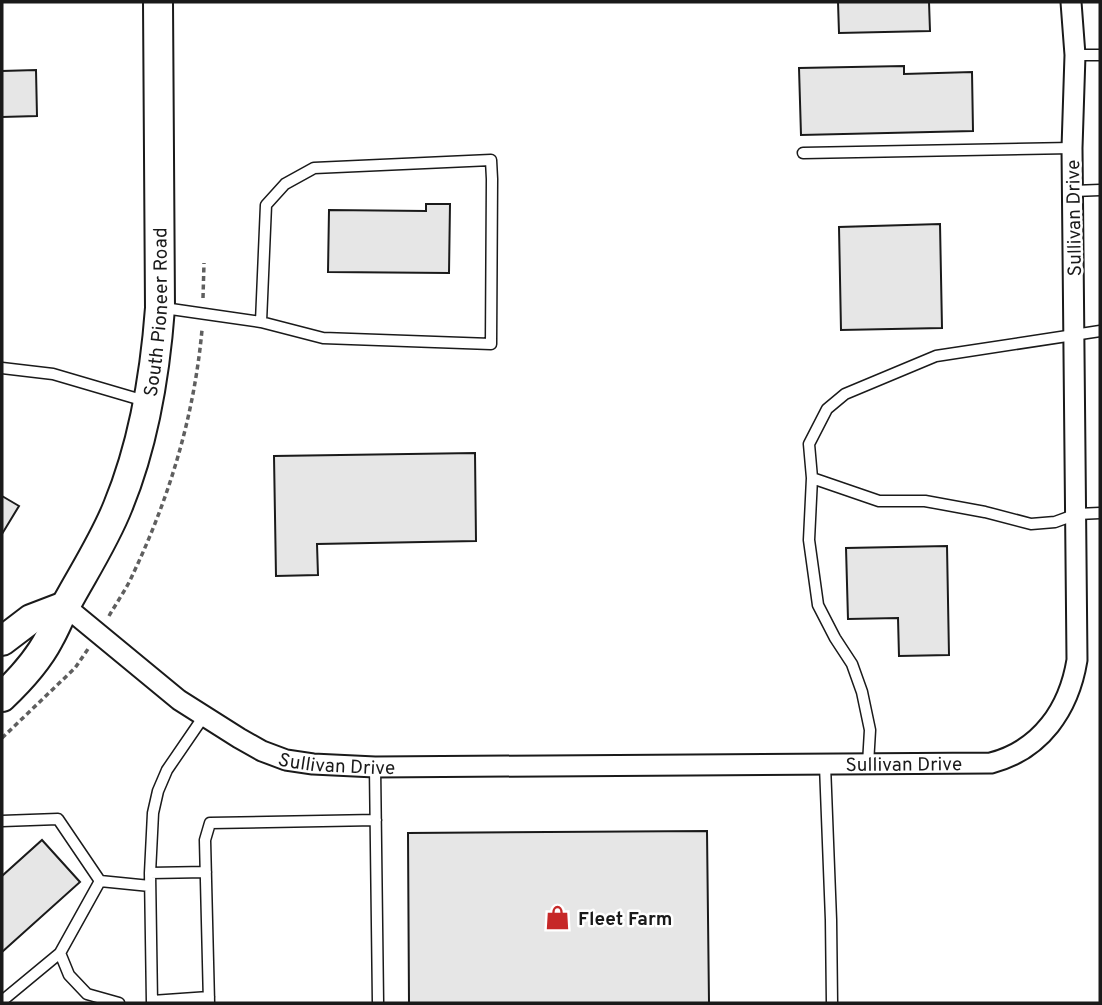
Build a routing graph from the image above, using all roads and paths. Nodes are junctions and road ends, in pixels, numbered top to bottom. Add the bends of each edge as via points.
1 (158, 2) edge
2 (1071, 2) edge
3 (1075, 55) junction
4 (1100, 55) edge
5 (1072, 148) junction
6 (803, 153) dead end
7 (1100, 190) edge
8 (1073, 191) junction
9 (160, 308) junction
10 (261, 322) junction
11 (1100, 331) edge
12 (1075, 335) junction
13 (2, 368) edge
14 (149, 402) junction
15 (812, 478) junction
16 (1100, 513) edge
17 (1077, 514) junction
18 (65, 606) junction
19 (2, 641) edge
20 (2, 697) edge
21 (204, 716) junction
22 (825, 765) junction
23 (868, 765) junction
24 (375, 766) junction
25 (376, 820) junction
26 (2, 821) edge
27 (206, 872) junction
28 (150, 873) junction
29 (100, 881) junction
30 (150, 886) junction
31 (61, 953) junction
32 (87, 999) edge
33 (209, 1000) edge
34 (2, 1001) edge
35 (152, 1002) edge
36 (119, 1003) edge
37 (378, 1003) edge
38 (832, 1003) edge

1 - 9 main road, South Pioneer Road
2 - 3 street, Sullivan Drive
3 - 4 lane
3 - 5 street, Sullivan Drive
5 - 6 lane
5 - 8 street, Sullivan Drive
7 - 8 lane
8 - 12 street, Sullivan Drive
9 - 10 lane
9 - 14 main road, South Pioneer Road
10 - 10 lane via 323,338 491,344 491,160 314,169 285,184 266,205
11 - 12 lane
12 - 15 lane via 936,356 845,394 827,409 808,444
12 - 17 street, Sullivan Drive
13 - 14 lane via 53,374
14 - 18 main road, South Pioneer Road via 136,458 117,508
15 - 17 lane via 879,501 925,501 1031,524
15 - 23 lane via 809,540 818,605 852,664 862,692 870,730
16 - 17 lane
17 - 23 street, Sullivan Drive via 1077,660 1071,688 1055,719 1023,749 990,763
18 - 19 main road via 31,619
18 - 20 main road, South Pioneer Road via 29,670
18 - 21 street, Sullivan Drive
21 - 24 street, Sullivan Drive via 286,760
21 - 28 lane via 158,791
22 - 23 street, Sullivan Drive
22 - 24 street, Sullivan Drive
22 - 38 lane
24 - 25 lane
25 - 27 lane via 210,823 205,839
25 - 37 lane
26 - 29 lane via 58,819
27 - 28 lane
27 - 33 lane
28 - 30 lane
29 - 30 lane
29 - 31 lane
30 - 35 lane
31 - 32 lane via 69,975
31 - 34 lane
32 - 36 lane
33 - 35 lane

